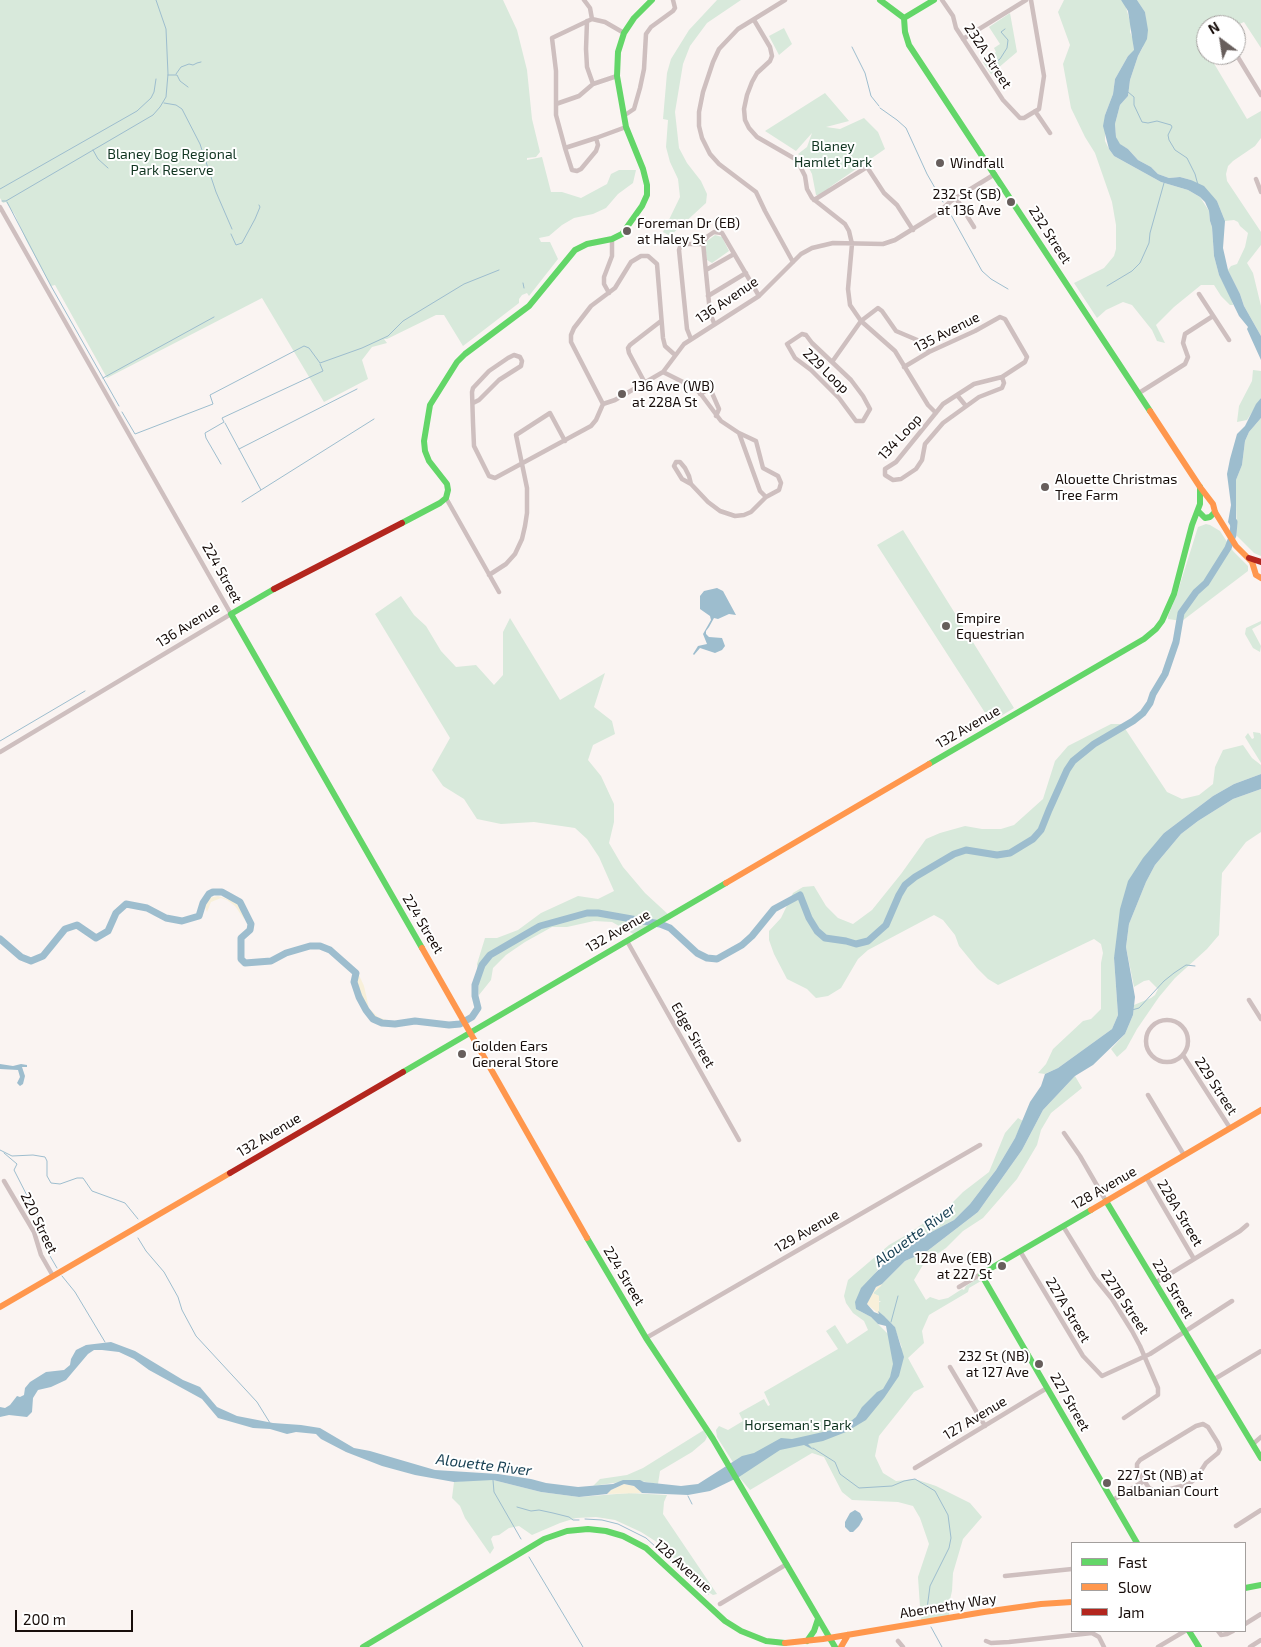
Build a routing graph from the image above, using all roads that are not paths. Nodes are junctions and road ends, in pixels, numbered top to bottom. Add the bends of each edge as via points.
1 (584, 0) edge
2 (651, 0) edge
3 (673, 0) edge
4 (785, 0) edge
5 (880, 0) edge
6 (934, 0) edge
7 (942, 0) edge
8 (1026, 0) edge
9 (1031, 0) edge
10 (904, 18) junction
11 (590, 20) junction
12 (754, 20) junction
13 (624, 33) junction
14 (963, 39) junction
15 (1243, 65) edge
16 (617, 76) junction
17 (593, 84) junction
18 (1261, 95) edge
19 (556, 104) junction
20 (1035, 111) junction
21 (625, 114) junction
22 (626, 127) junction
23 (1050, 133) dead end
24 (596, 138) junction
25 (565, 148) junction
26 (995, 174) junction
27 (1256, 179) dead end
28 (1261, 192) edge
29 (956, 198) junction
30 (814, 200) junction
31 (0, 207) edge
32 (974, 227) dead end
33 (913, 230) junction
34 (612, 239) junction
35 (703, 244) junction
36 (852, 244) junction
37 (734, 254) junction
38 (793, 262) junction
39 (706, 270) junction
40 (746, 273) junction
41 (609, 293) junction
42 (1199, 294) dead end
43 (708, 296) junction
44 (759, 296) junction
45 (1213, 316) junction
46 (861, 320) junction
47 (661, 322) junction
48 (714, 323) junction
49 (691, 339) junction
50 (1229, 340) dead end
51 (929, 352) junction
52 (675, 355) junction
53 (1027, 358) joint
54 (832, 362) junction
55 (904, 367) junction
56 (663, 372) junction
57 (1002, 378) junction
58 (645, 383) junction
59 (1139, 393) junction
60 (700, 394) junction
61 (956, 395) junction
62 (472, 403) junction
63 (603, 404) junction
64 (966, 406) junction
65 (936, 413) junction
66 (716, 416) junction
67 (739, 433) junction
68 (565, 441) junction
69 (521, 464) junction
70 (691, 484) junction
71 (1200, 487) junction
72 (766, 497) junction
73 (446, 498) junction
74 (1211, 502) junction
75 (1200, 504) junction
76 (1198, 511) junction
77 (1210, 516) junction
78 (1192, 530) junction
79 (1248, 557) junction
80 (1261, 562) edge
81 (1254, 568) junction
82 (489, 575) junction
83 (1261, 578) edge
84 (498, 592) dead end
85 (231, 614) junction
86 (0, 752) edge
87 (627, 941) junction
88 (1249, 1000) dead end
89 (1261, 1019) edge
90 (469, 1029) junction
91 (1183, 1056) junction
92 (1148, 1095) dead end
93 (1261, 1110) edge
94 (1230, 1128) junction
95 (1064, 1133) dead end
96 (739, 1140) dead end
97 (980, 1145) dead end
98 (1184, 1155) junction
99 (1146, 1177) junction
100 (4, 1181) dead end
101 (1106, 1201) junction
102 (1247, 1225) dead end
103 (1063, 1226) junction
104 (1020, 1251) junction
105 (1194, 1259) junction
106 (981, 1274) junction
107 (53, 1276) junction
108 (1155, 1283) junction
109 (959, 1287) dead end
110 (1232, 1301) dead end
111 (0, 1307) edge
112 (1184, 1331) junction
113 (646, 1338) junction
114 (1260, 1351) edge
115 (1145, 1356) junction
116 (950, 1367) dead end
117 (1213, 1380) junction
118 (1047, 1388) junction
119 (1124, 1418) dead end
120 (985, 1426) junction
121 (1261, 1437) edge
122 (1253, 1444) junction
123 (1261, 1458) edge
124 (915, 1468) dead end
125 (1144, 1481) junction
126 (1113, 1500) junction
127 (1261, 1510) edge
128 (1236, 1526) dead end
129 (1136, 1542) edge
130 (786, 1564) junction
131 (1071, 1570) edge
132 (1005, 1576) dead end
133 (1261, 1585) edge
134 (1246, 1588) edge
135 (1071, 1602) edge
136 (720, 1604) dead end
137 (1261, 1614) edge
138 (818, 1619) junction
139 (1246, 1623) edge
140 (1183, 1632) edge
141 (1190, 1632) edge
142 (1231, 1632) edge
143 (1219, 1633) edge
144 (848, 1635) junction
145 (829, 1638) junction
146 (1261, 1640) edge
147 (807, 1641) junction
148 (898, 1641) dead end
149 (986, 1641) dead end
150 (1010, 1644) edge
151 (362, 1647) edge
152 (835, 1647) edge
153 (841, 1647) edge
154 (903, 1647) edge
155 (1104, 1647) edge
156 (1158, 1647) edge
157 (1198, 1647) edge
158 (1250, 1647) edge

1 - 11 street via 590,8
2 - 13 street
3 - 21 street via 673,11 646,34 643,78 634,109
4 - 12 street
5 - 10 street
6 - 10 street
7 - 14 street, 232A Street
8 - 14 street
9 - 20 street via 1044,76 1040,104
10 - 26 street, 232 Street via 909,45
11 - 13 street via 605,22
11 - 17 street via 586,49 587,67
11 - 19 street via 552,38
12 - 30 street via 772,56 752,82 744,109 745,120 757,137 797,160
12 - 38 street via 738,29 719,50 703,92 700,126 710,154 756,192
13 - 16 street via 618,52
14 - 20 street, 232A Street via 1003,100 1020,118
15 - 18 street
16 - 17 street
16 - 21 street
17 - 19 street via 579,96
19 - 25 street
20 - 23 street
21 - 22 street
22 - 24 street
22 - 34 street via 645,176 647,195 628,227
24 - 25 street
24 - 25 street via 598,149 579,171 571,168
26 - 29 street, 136 Avenue
26 - 59 street, 232 Street
27 - 28 street
29 - 32 street
29 - 33 street, 136 Avenue
30 - 33 street via 867,167
30 - 36 street via 845,224
31 - 85 street, 224 Street
33 - 36 street, 136 Avenue via 889,242
34 - 41 street via 612,256 604,277
34 - 73 street via 575,250 529,306 465,354 446,379 430,405 424,446 429,461 447,484
35 - 37 street via 714,232 722,233
35 - 39 street
35 - 49 street via 685,244 679,250 687,329
36 - 38 street, 136 Avenue via 821,245
36 - 46 street via 848,300
37 - 39 street
37 - 40 street
38 - 44 street, 136 Avenue
39 - 43 street
40 - 43 street
40 - 44 street
41 - 47 street via 636,258 648,256 656,264
41 - 63 street via 591,306 571,335 571,342
42 - 45 street
43 - 48 street
44 - 48 street, 136 Avenue
45 - 50 street
45 - 59 street via 1185,334 1183,343 1188,357 1185,364
46 - 51 street via 875,309 882,310 896,331 922,342
46 - 54 street
46 - 55 street via 894,351
47 - 52 street via 665,346
47 - 58 street via 630,344 629,352
48 - 49 street, 136 Avenue
49 - 52 street, 136 Avenue
51 - 53 street, 135 Avenue via 1000,317 1005,319
51 - 55 street, 135 Avenue
52 - 56 street, 136 Avenue
53 - 57 street, 134 Loop
54 - 54 street, 229 Loop via 851,380 870,407 861,422 856,421 839,398 795,358 787,344 802,334 806,335
55 - 65 street
56 - 58 street, 136 Avenue
56 - 60 street
57 - 61 street, 134 Loop via 974,384
57 - 64 street, 134 Loop via 1002,388
58 - 63 street, 136 Avenue
59 - 71 street, 232 Street
60 - 66 street
60 - 66 street via 707,390 712,393 719,409
61 - 64 street
61 - 65 street, 134 Loop
62 - 62 street via 473,388 489,371 514,355 520,357 521,366
62 - 69 street via 474,446 489,476 497,477
63 - 68 street via 594,424
64 - 65 street, 134 Loop via 943,423 925,444 922,460 916,469 901,480 887,477 885,469 896,462
66 - 67 street
67 - 72 street via 760,491
67 - 72 street via 756,441 763,468 780,480 779,490
68 - 69 street
68 - 69 street via 550,414 516,436
69 - 82 street via 528,501 522,538 511,559
70 - 70 street via 682,479 674,466 676,462 680,462
70 - 72 street via 720,511 735,516 750,512
71 - 74 street, 232 Street
71 - 75 street
73 - 82 street
73 - 85 street, 136 Avenue
74 - 75 street
74 - 77 street via 1214,506
75 - 76 street
76 - 77 street
76 - 78 street, 132 Avenue
77 - 78 street, 132 Avenue via 1198,522
77 - 79 street via 1224,526 1237,547
78 - 87 street, 132 Avenue via 1171,601 1156,630 1144,639
79 - 80 street
79 - 81 street
80 - 81 street
81 - 83 street
82 - 84 street
85 - 86 street, 136 Avenue
85 - 90 street, 224 Street
87 - 90 street, 132 Avenue
87 - 96 street, Edge Street
88 - 89 street
90 - 107 street, 132 Avenue
90 - 113 street, 224 Street
91 - 91 street, 229 Street via 1188,1039 1180,1024 1164,1020 1151,1026 1146,1043 1154,1058 1167,1062
91 - 94 street, 229 Street
92 - 98 street
93 - 94 street, 128 Avenue
94 - 98 street, 128 Avenue
95 - 101 street, 228 Street
97 - 113 street, 129 Avenue
98 - 99 street, 128 Avenue
99 - 101 street, 128 Avenue
99 - 105 street, 228A Street
100 - 107 street, 220 Street via 34,1232 41,1256
101 - 103 street, 128 Avenue
101 - 108 street, 228 Street
102 - 105 street
103 - 104 street, 128 Avenue
103 - 115 street, 227B Street
104 - 106 street, 128 Avenue
104 - 115 street, 227A Street via 1083,1356 1102,1376
105 - 108 street
106 - 109 street, 128 Avenue
106 - 118 street, 227 Street
107 - 111 street, 132 Avenue
108 - 112 street, 228 Street
110 - 112 street
112 - 115 street
112 - 117 street, 228 Street
113 - 130 street, 224 Street via 727,1462
114 - 117 street
115 - 119 street, 227B Street via 1158,1395
116 - 120 street
117 - 122 street, 228 Street
118 - 120 street, 127 Avenue
118 - 126 street, 227 Street
120 - 124 street, 127 Avenue
121 - 122 street
122 - 123 street, 228 Street
125 - 125 street via 1156,1491 1181,1487 1195,1480 1219,1451 1208,1427 1203,1424 1196,1426 1140,1460 1137,1470
125 - 126 street
126 - 129 street, 227 Street
127 - 128 street
130 - 136 street
130 - 138 street, 224 Street
131 - 132 street
133 - 134 street
135 - 144 street, Abernethy Way via 984,1612
137 - 139 street
138 - 145 street, 224 Street
138 - 147 street
140 - 156 street
141 - 157 street
142 - 143 street
144 - 145 street, Abernethy Way
144 - 153 street
145 - 147 street, 128 Avenue
145 - 152 street, 224 Street
146 - 158 street
147 - 151 street, 128 Avenue via 766,1641 741,1631 720,1616 646,1548 623,1536 588,1529 567,1531 544,1539
148 - 154 street
149 - 150 street
150 - 155 street via 1092,1633 1099,1637

